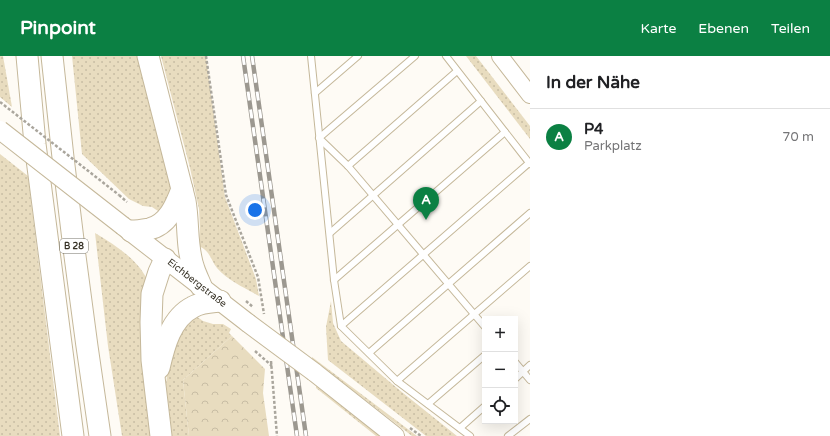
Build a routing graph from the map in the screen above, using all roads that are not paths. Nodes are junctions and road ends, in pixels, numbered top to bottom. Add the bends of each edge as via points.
1 (27, 56) edge
2 (52, 56) edge
3 (148, 56) edge
4 (311, 56) edge
5 (358, 56) edge
6 (414, 56) edge
7 (446, 56) edge
8 (500, 56) edge
9 (457, 70) junction
10 (315, 93) junction
11 (530, 95) edge
12 (481, 101) junction
13 (0, 130) edge
14 (505, 132) junction
15 (319, 138) junction
16 (529, 164) edge
17 (348, 166) junction
18 (182, 189) junction
19 (373, 195) junction
20 (530, 213) edge
21 (398, 225) junction
22 (127, 229) junction
23 (330, 233) junction
24 (423, 254) junction
25 (165, 259) junction
26 (530, 266) edge
27 (334, 280) junction
28 (448, 284) junction
29 (201, 286) junction
30 (220, 301) junction
31 (474, 314) junction
32 (482, 323) edge
33 (341, 326) junction
34 (369, 353) junction
35 (482, 358) edge
36 (530, 365) edge
37 (518, 366) edge
38 (523, 372) junction
39 (518, 376) edge
40 (529, 377) edge
41 (397, 381) junction
42 (156, 388) junction
43 (428, 404) junction
44 (482, 409) edge
45 (530, 419) edge
46 (460, 428) junction
47 (74, 436) edge
48 (100, 436) edge
49 (161, 436) edge
50 (395, 436) edge
51 (470, 436) edge
52 (508, 436) edge

1 - 47 highway, B 28 via 35,144
2 - 48 highway, B 28 via 75,260
3 - 18 highway
4 - 10 lane
5 - 10 lane
6 - 15 lane
7 - 9 lane
8 - 11 street
9 - 12 lane
9 - 17 lane
10 - 15 lane
12 - 14 lane
12 - 19 lane
13 - 22 main road, Eichbergstraße, bridge
14 - 16 lane
14 - 21 lane
15 - 17 lane
15 - 23 lane
16 - 24 lane
17 - 19 lane
18 - 22 highway via 174,208 161,223 151,229
18 - 29 highway via 188,214 193,269
19 - 21 lane
19 - 23 lane
20 - 28 lane
21 - 24 lane
21 - 27 lane
22 - 25 main road, Eichbergstraße
23 - 27 lane
24 - 28 lane
24 - 33 lane
25 - 29 main road, Eichbergstraße
25 - 42 highway via 152,294 151,329
26 - 31 lane
27 - 33 lane
28 - 31 lane
28 - 34 lane
29 - 30 main road, Eichbergstraße
30 - 42 highway via 198,305 181,315 168,337 162,354
30 - 50 main road, Eichbergstraße, bridge
31 - 32 lane
31 - 41 lane
33 - 34 lane
34 - 41 lane
35 - 43 lane
36 - 38 lane
37 - 38 lane
38 - 39 lane
38 - 40 lane
41 - 43 lane
42 - 49 highway
43 - 46 lane
44 - 46 lane
45 - 52 lane
46 - 51 lane

